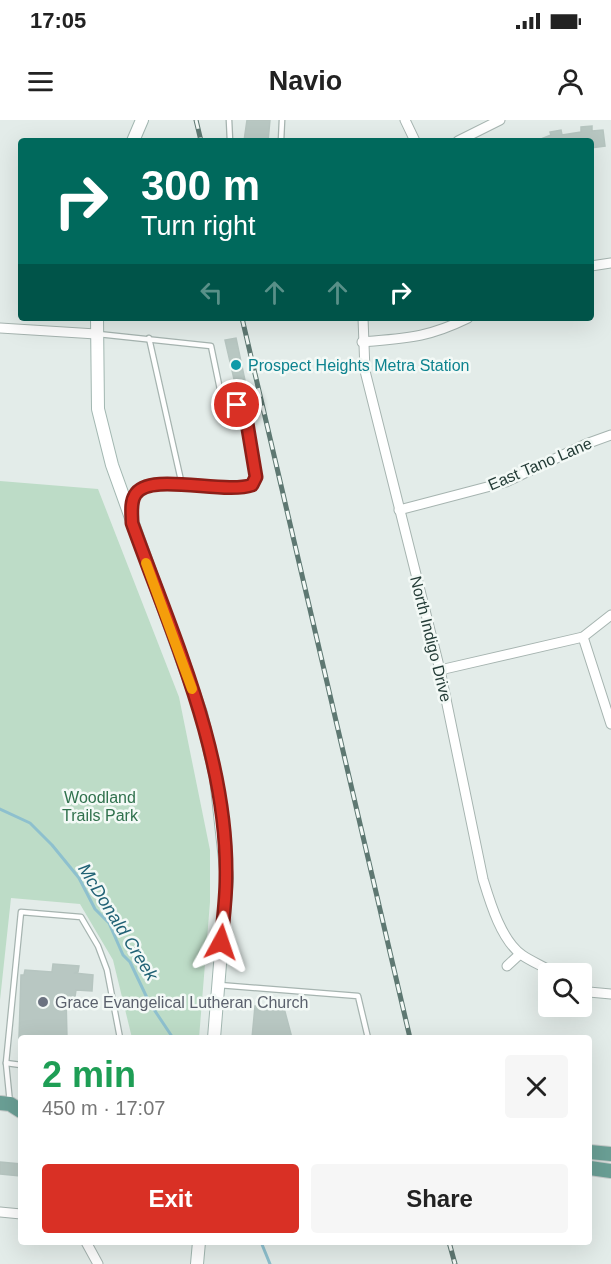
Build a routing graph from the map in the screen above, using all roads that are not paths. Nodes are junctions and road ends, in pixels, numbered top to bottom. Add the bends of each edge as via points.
1 (142, 120) edge
2 (229, 120) edge
3 (282, 120) edge
4 (405, 120) edge
5 (500, 120) edge
6 (134, 138) edge
7 (230, 138) edge
8 (281, 138) edge
9 (414, 138) edge
10 (464, 138) edge
11 (611, 263) edge
12 (594, 266) edge
13 (97, 321) edge
14 (363, 321) edge
15 (462, 321) edge
16 (0, 328) edge
17 (96, 334) junction
18 (149, 338) junction
19 (362, 342) junction
20 (611, 435) edge
21 (182, 485) junction
22 (399, 510) junction
23 (132, 523) junction
24 (611, 615) edge
25 (583, 637) junction
26 (440, 670) junction
27 (611, 724) edge
28 (520, 954) junction
29 (538, 964) edge
30 (507, 966) dead end
31 (218, 985) junction
32 (592, 992) edge
33 (611, 994) edge
34 (119, 1035) edge
35 (214, 1035) edge
36 (367, 1035) edge
37 (6, 1063) junction
38 (18, 1065) edge
39 (13, 1104) edge
40 (592, 1152) edge
41 (611, 1155) edge
42 (592, 1168) edge
43 (611, 1170) edge
44 (0, 1212) edge
45 (18, 1214) edge
46 (88, 1245) edge
47 (199, 1245) edge
48 (98, 1264) edge
49 (198, 1264) edge

1 - 6 main road
2 - 7 lane
3 - 8 lane
4 - 9 street
5 - 10 street
11 - 12 street
13 - 17 main road
14 - 19 street, North Indigo Drive
15 - 19 street via 420,337
16 - 17 street
17 - 18 lane
17 - 23 main road via 98,409
18 - 21 lane
18 - 21 lane via 211,346 223,404 237,405 246,417 256,477 252,485 228,489
19 - 22 street, North Indigo Drive via 365,371
20 - 22 street, East Tano Lane via 506,482
21 - 23 lane via 144,485 135,494
22 - 26 street, North Indigo Drive
23 - 31 main road via 201,713 216,778 226,878
24 - 25 street
25 - 26 street
25 - 27 street
26 - 28 street, North Indigo Drive via 489,899
28 - 29 street
28 - 30 street
31 - 35 main road
31 - 36 lane via 358,996
32 - 33 street
34 - 37 lane via 107,970 81,917 21,912
37 - 38 lane
37 - 39 lane
40 - 41 main road
42 - 43 main road
44 - 45 street
46 - 48 street
47 - 49 main road

